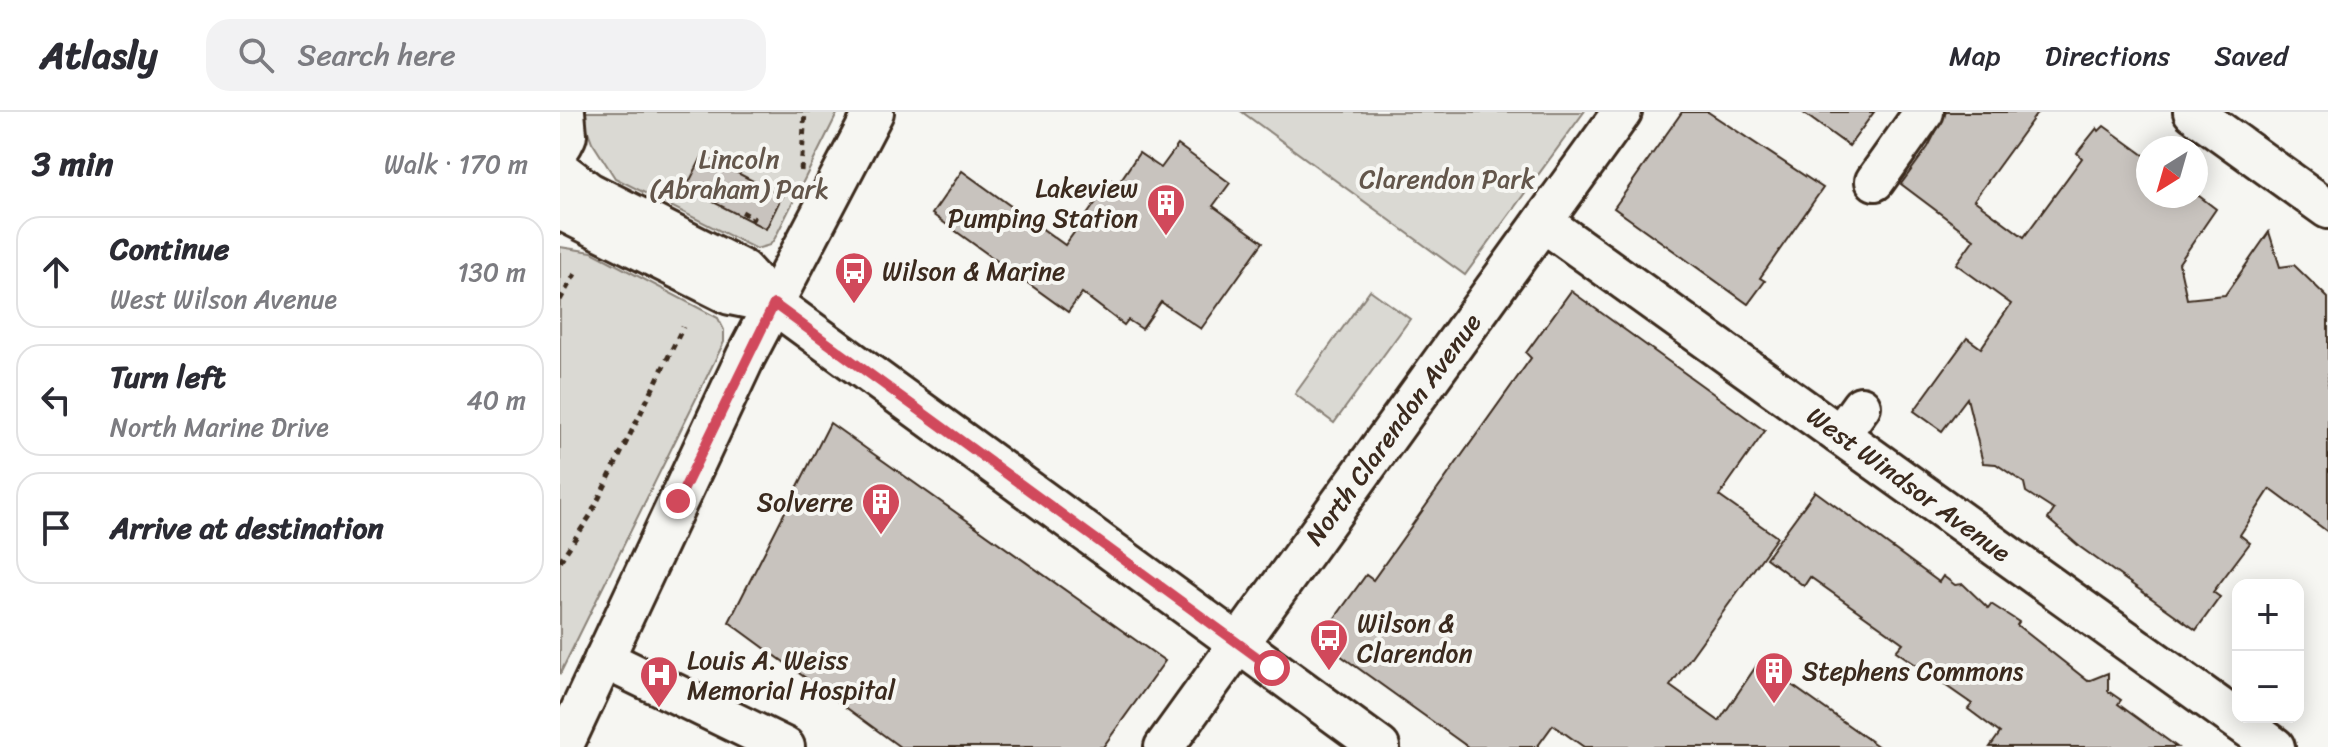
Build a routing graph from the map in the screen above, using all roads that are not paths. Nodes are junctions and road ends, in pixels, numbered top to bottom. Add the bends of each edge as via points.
1 (562, 112) edge
2 (874, 112) edge
3 (1622, 112) edge
4 (1924, 112) edge
5 (2193, 112) edge
6 (560, 143) edge
7 (560, 170) edge
8 (1875, 181) dead end
9 (2328, 209) edge
10 (560, 210) edge
11 (1543, 222) junction
12 (774, 304) junction
13 (1239, 643) junction
14 (604, 659) junction
15 (563, 747) edge
16 (785, 747) edge
17 (1164, 747) edge
18 (1380, 747) edge
19 (2275, 747) edge

1 - 6 highway
2 - 12 street
3 - 11 street, North Clarendon Avenue
4 - 8 street
5 - 9 street
7 - 12 street via 589,192 743,270
10 - 12 street via 730,295
11 - 13 street, North Clarendon Avenue
11 - 19 street, West Windsor Avenue via 1851,420
12 - 13 street
12 - 14 street
13 - 17 street, North Clarendon Avenue
13 - 18 street
14 - 15 street
14 - 16 street

